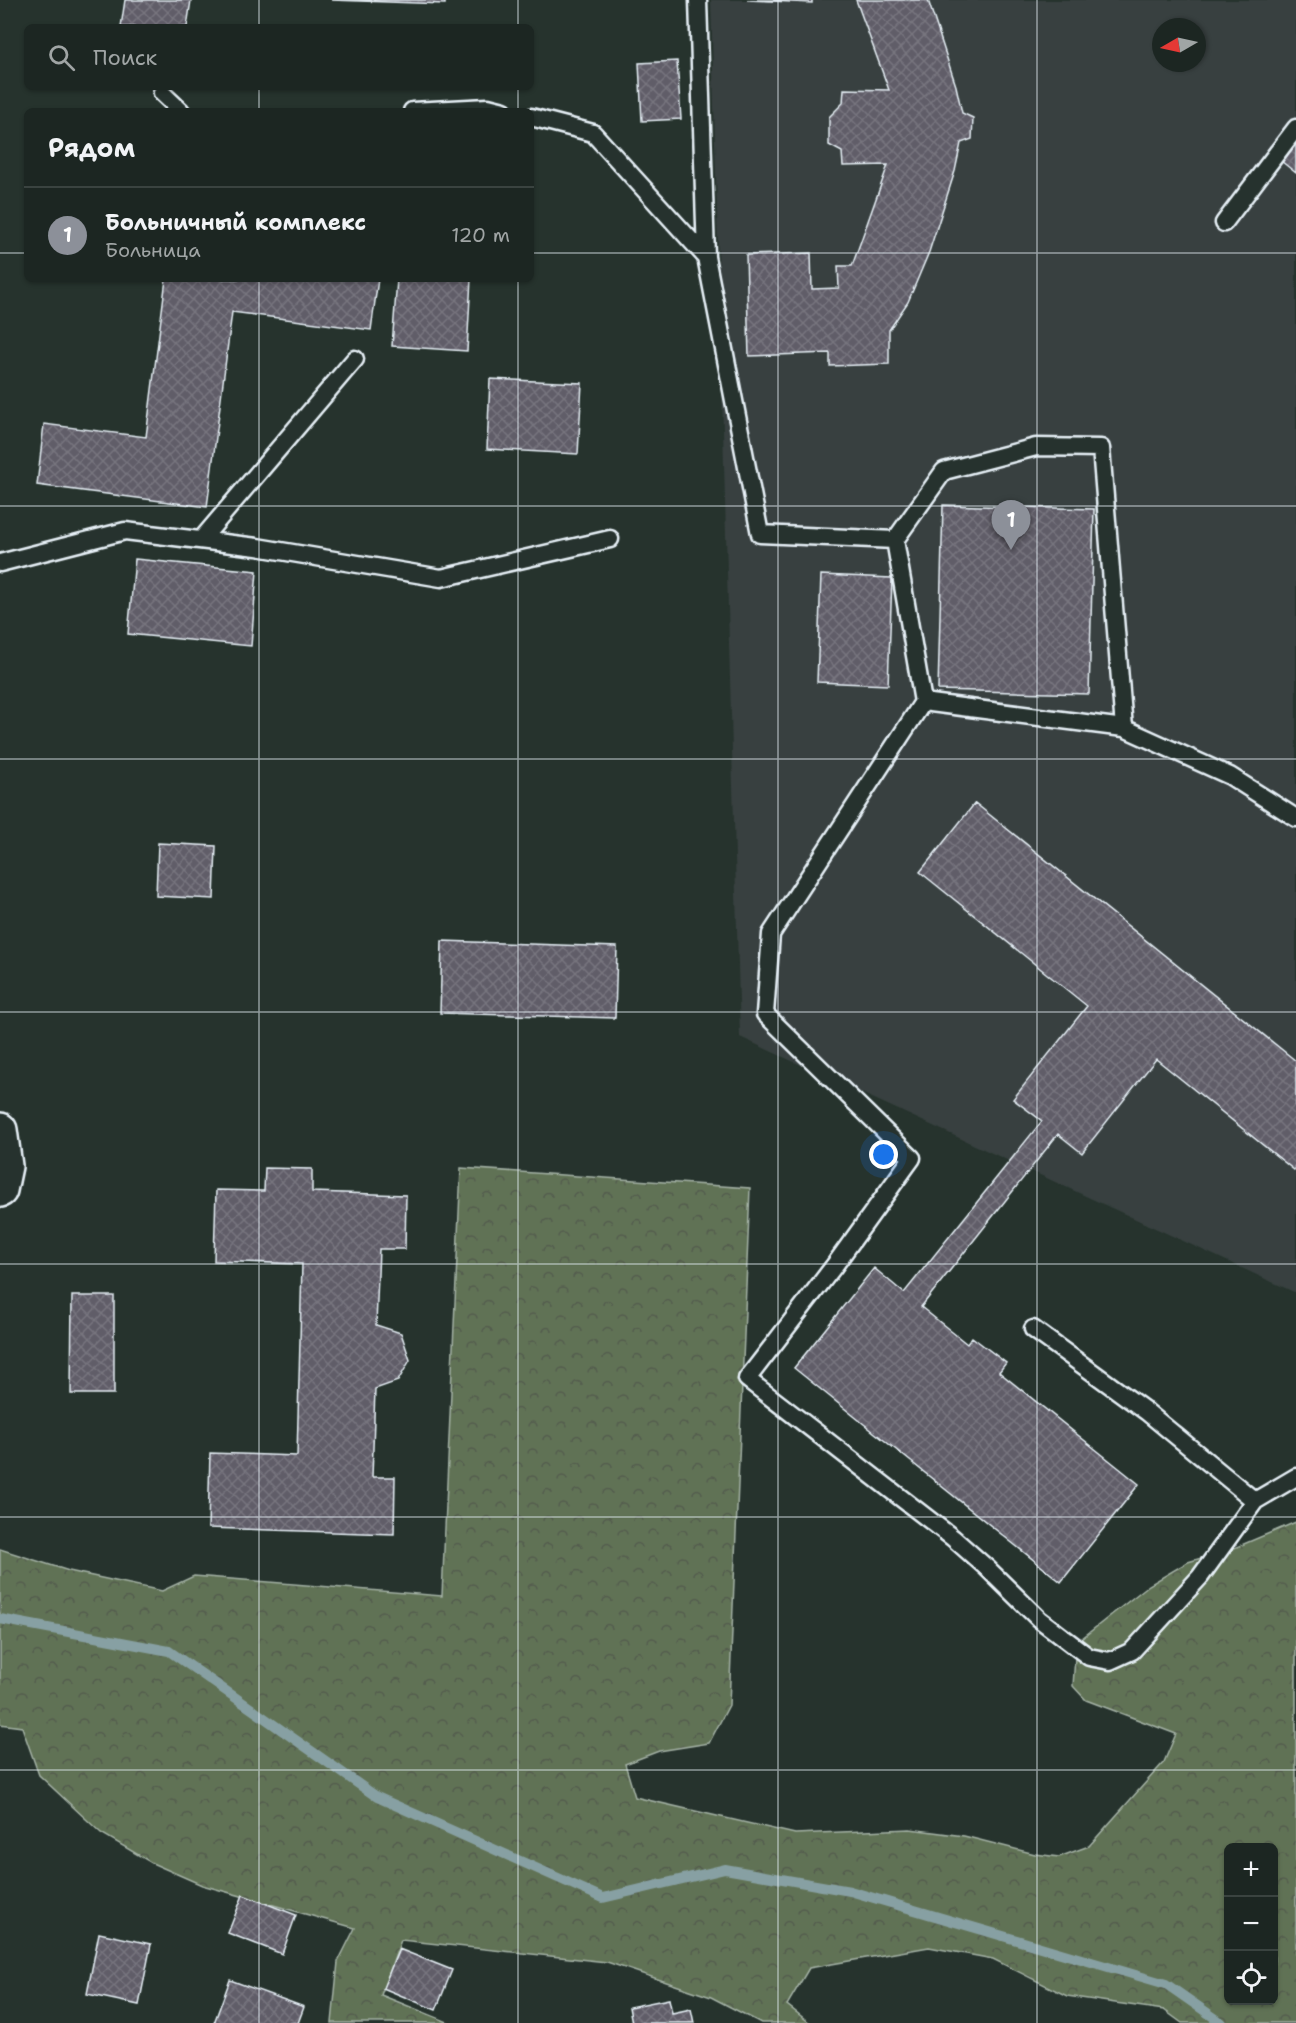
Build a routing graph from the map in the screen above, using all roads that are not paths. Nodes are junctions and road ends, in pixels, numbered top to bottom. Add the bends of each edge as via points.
1 (698, 0) edge
2 (162, 93) dead end
3 (179, 108) edge
4 (469, 108) edge
5 (492, 108) edge
6 (534, 118) edge
7 (1296, 128) edge
8 (1224, 223) dead end
9 (706, 257) junction
10 (355, 359) dead end
11 (610, 539) dead end
12 (201, 540) junction
13 (895, 540) junction
14 (0, 563) edge
15 (923, 702) junction
16 (1124, 728) junction
17 (1296, 818) edge
18 (0, 1130) edge
19 (0, 1190) edge
20 (1034, 1329) dead end
21 (1296, 1477) edge
22 (1255, 1502) junction

1 - 9 lane
2 - 3 lane
4 - 5 lane
6 - 9 lane via 593,133
7 - 8 lane
9 - 13 lane via 760,534
10 - 12 lane
11 - 12 lane via 441,578
12 - 14 lane via 125,531
13 - 15 lane
13 - 16 lane via 944,471 1036,447 1101,448
15 - 16 lane
15 - 22 lane via 771,934 765,1014 912,1158 747,1379 953,1539 1039,1619 1089,1657 1110,1661 1132,1651 1200,1577
16 - 17 lane via 1230,776
18 - 19 street via 5,1166
20 - 22 lane via 1147,1412
21 - 22 lane

